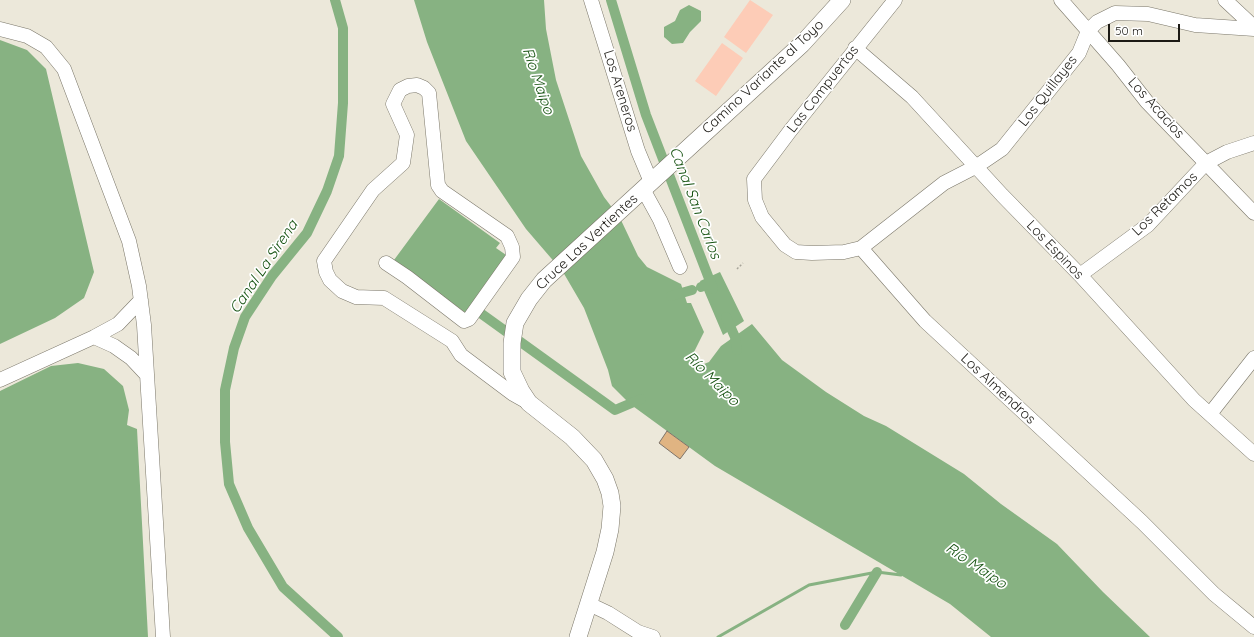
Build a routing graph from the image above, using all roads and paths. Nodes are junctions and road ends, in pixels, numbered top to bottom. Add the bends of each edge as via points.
1 (591, 0) edge
2 (842, 0) edge
3 (894, 0) edge
4 (1061, 0) edge
5 (1225, 0) edge
6 (1254, 28) edge
7 (0, 30) edge
8 (1088, 31) junction
9 (855, 48) junction
10 (1254, 143) edge
11 (682, 153) joint
12 (1206, 163) junction
13 (977, 166) junction
14 (649, 183) junction
15 (1254, 213) edge
16 (861, 248) junction
17 (386, 263) dead end
18 (743, 263) dead end
19 (680, 267) dead end
20 (737, 269) dead end
21 (1080, 275) junction
22 (141, 300) junction
23 (94, 337) junction
24 (1254, 358) edge
25 (146, 374) junction
26 (0, 380) edge
27 (529, 403) junction
28 (1210, 414) junction
29 (1254, 454) edge
30 (588, 604) junction
31 (1254, 628) edge
32 (163, 637) edge
33 (578, 637) edge
34 (653, 637) edge

1 - 14 street, Los Areneros
2 - 11 main road, Camino Variante al Toyo via 802,44
3 - 9 street, Las Compuertas
4 - 8 street, Los Acacios
5 - 6 street
6 - 8 street, Los Quillayes via 1195,25 1148,14 1115,13 1097,22
7 - 22 street via 27,36 46,47 64,69 129,241
8 - 12 street, Los Acacios via 1147,102
8 - 13 street, Los Quillayes via 1079,53 1024,123 1002,148
9 - 13 street, Los Espinos via 912,97
9 - 16 street, Las Compuertas via 754,179 755,200 762,217 785,245 796,252 812,253 844,252
10 - 12 street, Los Retamos via 1226,152
11 - 14 main road, Cruce Las Vertientes
12 - 15 street, Los Acacios
12 - 21 street, Los Retamos via 1148,225
13 - 16 street, Los Quillayes via 944,183
13 - 21 street, Los Espinos
14 - 19 street, Los Areneros via 660,220
14 - 27 main road, Cruce Las Vertientes via 553,272 528,299 515,323 512,372
16 - 31 street, Los Almendros via 925,321 1142,522 1214,594
17 - 27 street via 464,321 469,319 513,258 507,236 438,185 429,93 417,86 408,86 400,90 393,104 407,135 403,164 373,190 324,261 326,272 330,280 342,291 356,297 384,298 452,341 461,355
18 - 20 path
21 - 28 street, Los Espinos
22 - 23 street via 118,324
22 - 25 street
23 - 25 street via 131,358
23 - 26 street
24 - 28 street
25 - 32 street
27 - 30 main road, Cruce Las Vertientes via 572,437 594,460 610,493 610,529
28 - 29 street, Los Espinos
30 - 33 main road, Cruce Las Vertientes
30 - 34 street via 638,632

